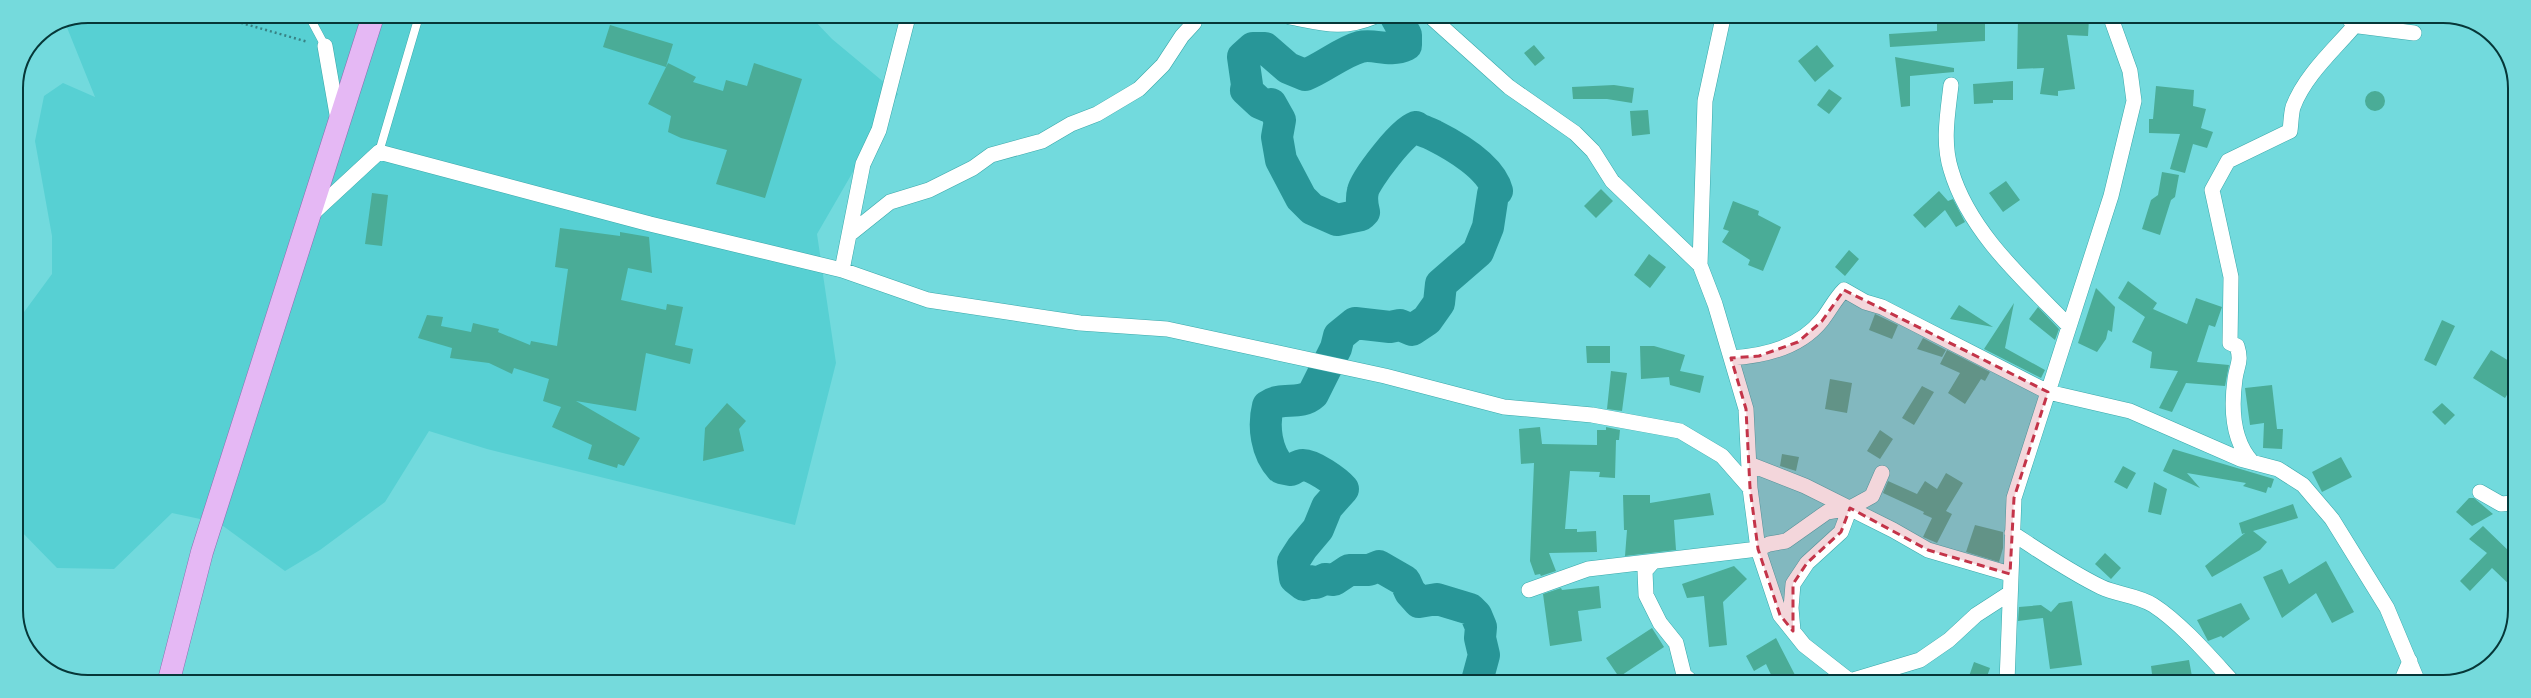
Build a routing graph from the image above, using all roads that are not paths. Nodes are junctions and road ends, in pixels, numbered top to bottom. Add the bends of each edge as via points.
1 (313, 23) edge
2 (371, 23) edge
3 (416, 23) edge
4 (906, 23) edge
5 (1194, 23) edge
6 (1323, 23) edge
7 (1358, 23) edge
8 (1438, 23) edge
9 (1722, 23) edge
10 (2113, 23) edge
11 (2351, 23) edge
12 (2362, 23) edge
13 (2414, 33) dead end
14 (325, 46) joint
15 (1951, 85) dead end
16 (339, 128) junction
17 (379, 152) junction
18 (310, 215) junction
19 (850, 234) junction
20 (1700, 266) junction
21 (842, 270) junction
22 (2069, 326) junction
23 (1731, 358) junction
24 (2048, 392) junction
25 (2252, 462) junction
26 (1749, 464) junction
27 (1882, 473) dead end
28 (1750, 488) junction
29 (2480, 492) dead end
30 (2508, 503) edge
31 (1850, 508) junction
32 (2012, 533) junction
33 (1758, 549) junction
34 (1652, 563) junction
35 (2010, 574) junction
36 (1528, 590) dead end
37 (2010, 593) junction
38 (1793, 632) junction
39 (2410, 661) junction
40 (170, 675) edge
41 (1684, 675) edge
42 (1842, 675) edge
43 (1870, 675) edge
44 (2007, 675) edge
45 (2226, 675) edge
46 (2404, 675) edge
47 (2415, 675) edge

1 - 14 lane
2 - 16 main road
3 - 17 lane
4 - 19 street via 879,130 863,164
5 - 19 street via 1163,64 1139,89 1042,141 991,155 974,168 929,190 890,202
6 - 7 street via 1339,26
8 - 20 street via 1509,87 1575,132 1594,151 1612,181
9 - 20 street via 1705,101
10 - 22 street via 2130,71 2134,101 2111,196
11 - 25 street via 2299,94 2292,109 2290,131 2228,161 2212,190 2231,277 2230,343 2237,346 2241,359 2234,392 2237,438
12 - 13 street
14 - 16 street
15 - 22 street via 1946,128 1950,169 1961,196 1984,233 2011,266
16 - 18 main road
17 - 18 street
17 - 21 street via 650,224
18 - 40 main road via 202,552
19 - 21 street
20 - 23 street via 1716,304
21 - 28 street via 928,300 1080,323 1167,329 1336,366 1504,408 1592,415 1680,431 1722,456
22 - 24 street
23 - 24 street via 1759,356 1798,342 1822,321 1844,290
23 - 26 street via 1746,409
24 - 25 street via 2130,411
24 - 32 street via 2014,498
25 - 39 street via 2278,469 2303,485 2332,519 2387,608
26 - 28 street
26 - 31 street via 1805,486
27 - 31 street via 1872,496
28 - 33 street
29 - 30 street via 2501,504
31 - 33 street via 1827,512 1786,541
31 - 35 street via 1928,550
31 - 38 street via 1841,532 1807,563 1793,584
32 - 35 street
32 - 45 street via 2102,588 2153,605
33 - 34 street
33 - 38 street via 1780,615
34 - 36 street via 1588,569
34 - 41 street via 1645,571 1646,595 1660,623 1676,642
35 - 37 street
37 - 43 street via 1976,615 1949,640 1920,660
37 - 44 street
38 - 42 street via 1804,645
39 - 46 street
39 - 47 street

